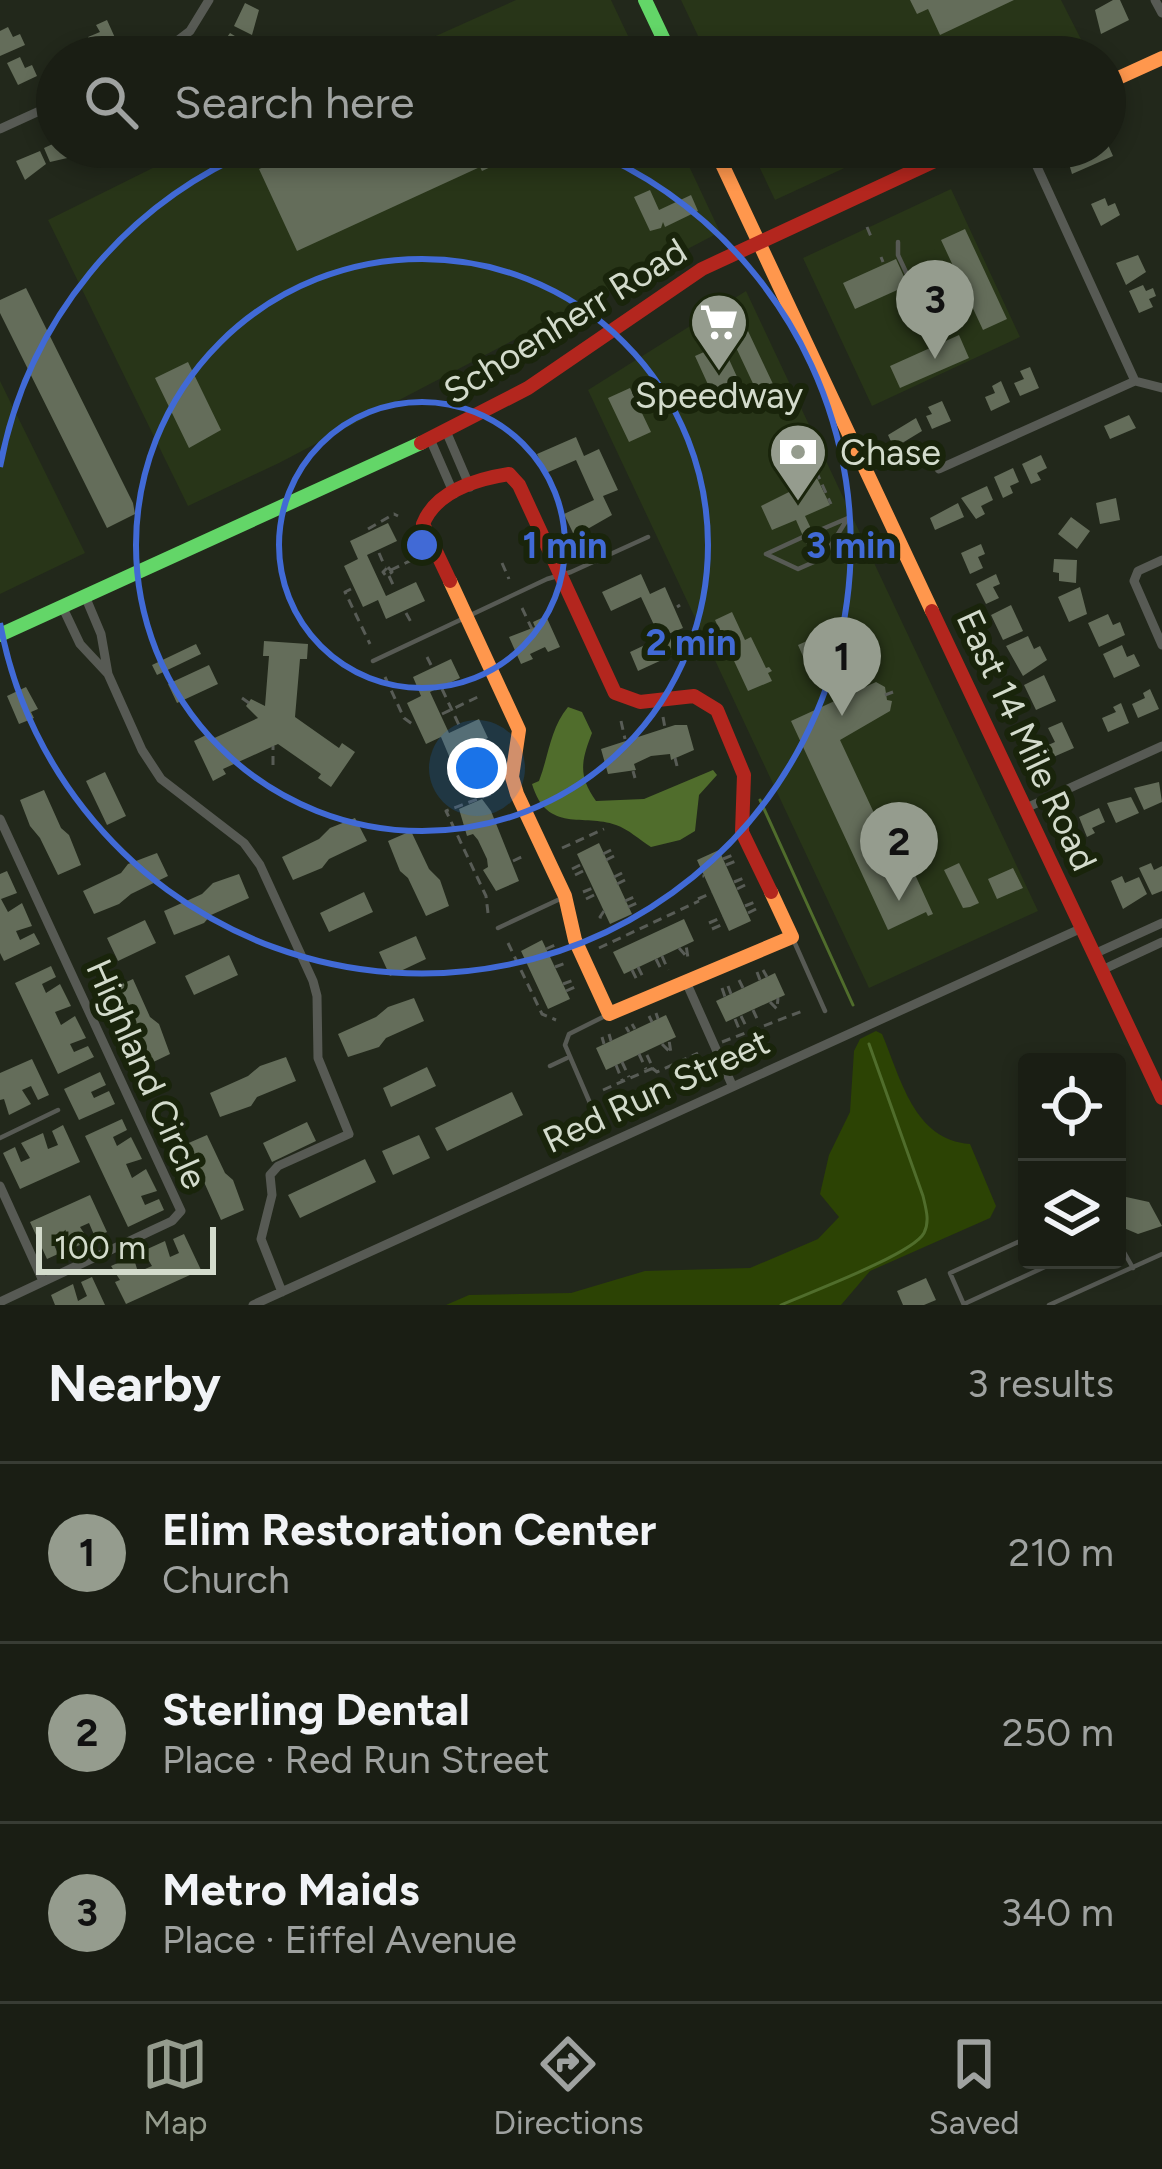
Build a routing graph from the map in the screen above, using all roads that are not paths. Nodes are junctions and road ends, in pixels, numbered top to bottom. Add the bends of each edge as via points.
1 (209, 0) edge
2 (645, 0) edge
3 (1155, 0) edge
4 (1162, 13) edge
5 (183, 36) edge
6 (662, 36) edge
7 (1162, 58) edge
8 (1126, 74) edge
9 (36, 113) edge
10 (0, 129) edge
11 (724, 168) edge
12 (918, 168) edge
13 (1038, 168) edge
14 (758, 241) junction
15 (898, 242) dead end
16 (912, 285) dead end
17 (1135, 381) junction
18 (1162, 388) edge
19 (446, 431) junction
20 (430, 439) junction
21 (938, 469) dead end
22 (462, 490) junction
23 (813, 533) dead end
24 (648, 537) dead end
25 (803, 537) dead end
26 (1162, 560) edge
27 (560, 575) junction
28 (85, 596) junction
29 (62, 606) junction
30 (466, 617) junction
31 (0, 634) edge
32 (1162, 644) edge
33 (373, 661) dead end
34 (108, 674) junction
35 (1162, 746) edge
36 (1026, 808) junction
37 (0, 819) edge
38 (565, 896) junction
39 (1162, 922) edge
40 (498, 928) dead end
41 (1082, 928) junction
42 (792, 937) junction
43 (1162, 942) edge
44 (1094, 954) junction
45 (1102, 970) junction
46 (687, 984) junction
47 (826, 1011) dead end
48 (608, 1014) junction
49 (568, 1058) junction
50 (550, 1066) dead end
51 (732, 1084) junction
52 (1162, 1098) edge
53 (58, 1110) dead end
54 (593, 1110) dead end
55 (0, 1138) edge
56 (0, 1186) edge
57 (1018, 1242) edge
58 (1162, 1255) edge
59 (1126, 1256) edge
60 (1133, 1268) junction
61 (1041, 1269) edge
62 (43, 1281) junction
63 (282, 1292) junction
64 (0, 1302) edge
65 (253, 1305) edge
66 (964, 1305) edge
67 (1049, 1305) edge

1 - 5 street
2 - 6 main road
3 - 4 street
7 - 8 main road
9 - 10 street
11 - 14 main road, East 14 Mile Road
12 - 14 main road, Schoenherr Road
13 - 17 street
14 - 19 main road, Schoenherr Road
14 - 36 main road, East 14 Mile Road
15 - 16 lane
17 - 18 street
17 - 21 street
19 - 20 main road, Schoenherr Road
19 - 22 street
20 - 22 street
20 - 28 main road, Schoenherr Road
22 - 27 main road via 503,473 514,478
22 - 30 main road via 430,507 423,524
23 - 25 lane via 848,518 824,558 798,569 766,554
24 - 27 lane
26 - 32 street via 1135,577
27 - 30 lane
27 - 42 main road via 621,699 697,694 717,710 744,775 742,832
28 - 29 main road, Schoenherr Road
28 - 34 street
29 - 31 main road, Schoenherr Road
29 - 34 street via 80,644
30 - 33 lane
30 - 38 main road via 519,730 512,777
34 - 63 street via 160,779 253,854 317,996 318,1058 349,1134 270,1175 261,1239
35 - 36 street
36 - 41 main road, East 14 Mile Road
37 - 62 street, Highland Circle via 181,1211
38 - 40 lane
38 - 48 main road via 574,940
39 - 44 street
41 - 44 main road, East 14 Mile Road
41 - 51 street, Red Run Street
42 - 46 main road
42 - 47 lane
43 - 45 street
44 - 45 main road, East 14 Mile Road
45 - 52 main road, East 14 Mile Road
46 - 48 main road
46 - 51 street
48 - 49 lane via 569,1034
49 - 50 lane
49 - 54 lane
51 - 63 street, Red Run Street
53 - 55 lane
56 - 62 street
57 - 66 lane via 950,1273
58 - 60 lane
59 - 60 lane
60 - 67 lane
61 - 66 lane
62 - 64 street, Highland Circle
63 - 65 street, Red Run Street

